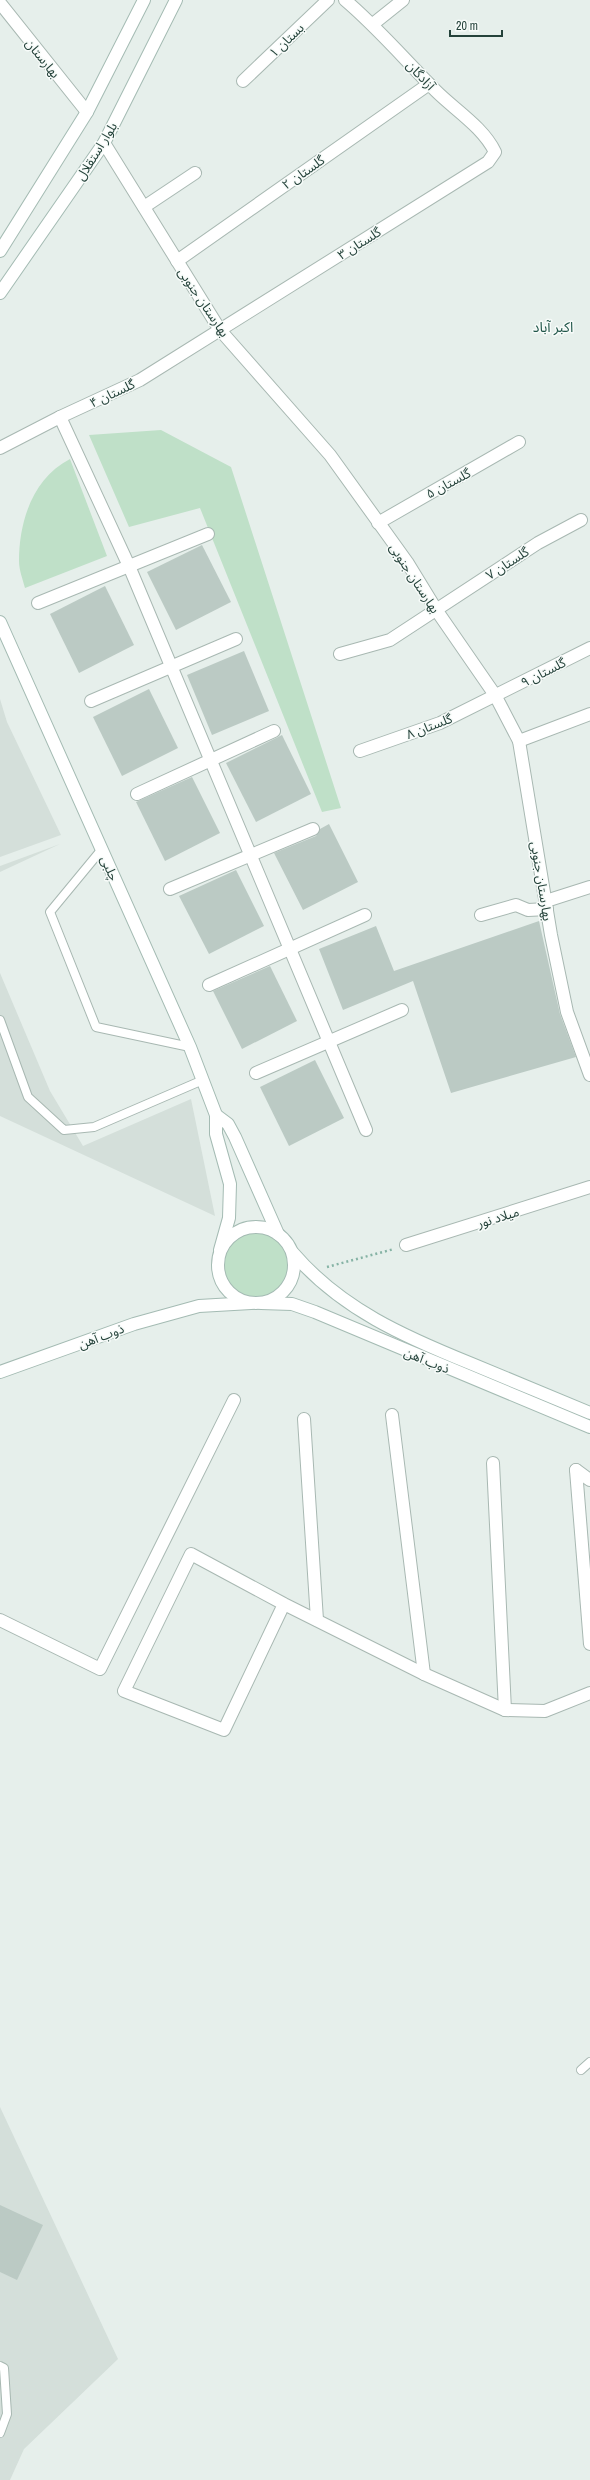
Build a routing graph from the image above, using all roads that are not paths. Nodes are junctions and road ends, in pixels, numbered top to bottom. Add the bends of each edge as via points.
1 (144, 0) edge
2 (176, 0) edge
3 (328, 0) edge
4 (345, 0) edge
5 (403, 0) edge
6 (2, 11) edge
7 (373, 24) junction
8 (243, 81) dead end
9 (429, 84) junction
10 (87, 112) junction
11 (104, 143) junction
12 (494, 152) joint
13 (194, 173) dead end
14 (144, 207) junction
15 (0, 250) edge
16 (177, 261) junction
17 (0, 293) edge
18 (220, 330) junction
19 (60, 417) junction
20 (519, 442) dead end
21 (0, 448) edge
22 (581, 520) dead end
23 (378, 523) junction
24 (208, 534) dead end
25 (129, 566) junction
26 (38, 603) dead end
27 (437, 611) junction
28 (0, 622) edge
29 (236, 639) dead end
30 (590, 648) edge
31 (340, 654) dead end
32 (171, 667) junction
33 (496, 695) junction
34 (92, 701) dead end
35 (590, 714) edge
36 (274, 731) dead end
37 (519, 741) junction
38 (360, 751) dead end
39 (211, 761) junction
40 (136, 794) dead end
41 (313, 829) dead end
42 (102, 850) junction
43 (250, 854) junction
44 (590, 887) edge
45 (170, 889) dead end
46 (546, 905) junction
47 (365, 915) dead end
48 (481, 915) dead end
49 (289, 947) junction
50 (209, 985) dead end
51 (402, 1010) dead end
52 (0, 1020) edge
53 (328, 1041) junction
54 (190, 1047) junction
55 (587, 1058) edge
56 (256, 1073) dead end
57 (590, 1074) edge
58 (203, 1080) junction
59 (216, 1115) junction
60 (366, 1130) dead end
61 (590, 1187) edge
62 (278, 1234) junction
63 (406, 1245) road end
64 (220, 1250) junction
65 (293, 1254) junction
66 (256, 1303) junction
67 (0, 1372) edge
68 (234, 1400) dead end
69 (590, 1413) edge
70 (392, 1415) dead end
71 (304, 1419) dead end
72 (590, 1427) edge
73 (493, 1463) dead end
74 (590, 1480) edge
75 (284, 1604) junction
76 (0, 1620) edge
77 (317, 1620) junction
78 (590, 1644) edge
79 (424, 1674) junction
80 (590, 1693) edge
81 (505, 1710) junction
82 (590, 2062) edge
83 (581, 2070) dead end
84 (0, 2366) edge
85 (0, 2433) edge

1 - 10 street
2 - 11 street, بلوار استقلال
3 - 8 street, بستان ۱
4 - 7 street, آزادگان
5 - 7 street
6 - 10 street, بهارستان
7 - 9 street, آزادگان
9 - 12 street, آزادگان via 489,141
9 - 16 street, گلستان ۲
10 - 15 street
11 - 14 street, بهارستان جنوبی
11 - 17 street, بلوار استقلال
12 - 18 street, گلستان ۳ via 488,162
13 - 14 street
14 - 16 street, بهارستان جنوبی
16 - 18 street, بهارستان جنوبی
18 - 19 street, گلستان ۴ via 140,380
18 - 23 street, بهارستان جنوبی via 330,455
19 - 21 street, گلستان ۴
19 - 25 street
20 - 23 street, گلستان ۵
22 - 27 street, گلستان ۷ via 538,543
23 - 27 street, بهارستان جنوبی via 407,562
24 - 25 street
25 - 26 street
25 - 32 street
27 - 31 street, گلستان ۷ via 390,640
27 - 33 street, بهارستان جنوبی
28 - 42 street, چلبی
29 - 32 street
30 - 33 street, گلستان ۹
32 - 34 street
32 - 39 street
33 - 37 street, بهارستان جنوبی
33 - 38 street, گلستان ۸ via 440,723
35 - 37 street
36 - 39 street
37 - 46 street, بهارستان جنوبی
39 - 40 street
39 - 43 street
41 - 43 street
42 - 54 street, چلبی
42 - 54 lane via 50,912 96,1027
43 - 45 street
43 - 49 street
44 - 46 street
46 - 48 street via 528,910 516,905
46 - 55 street, بهارستان جنوبی via 567,1012
47 - 49 street
49 - 50 street
49 - 53 street
51 - 53 street
52 - 58 lane via 28,1097 64,1130 94,1128
53 - 56 street
53 - 60 street
54 - 58 street, چلبی
55 - 57 street, بهارستان جنوبی
58 - 59 street, چلبی
59 - 62 street via 228,1124 235,1137
59 - 64 street via 216,1134 230,1184 229,1218
61 - 63 street, میلاد نور
62 - 64 street via 262,1228 245,1228 226,1240
62 - 65 street
64 - 66 street via 218,1271 222,1283 229,1293 239,1300
65 - 66 street via 293,1274 289,1285 281,1294
65 - 69 street, ذوب آهن via 309,1272 368,1317 406,1337
66 - 67 street, ذوب آهن via 199,1306 134,1324
66 - 72 street, ذوب آهن via 292,1304 315,1312
68 - 76 street via 100,1669
70 - 79 street
71 - 77 street
73 - 81 street
74 - 78 street via 576,1470
75 - 75 street via 224,1730 124,1691 191,1554
75 - 77 street
77 - 79 street
79 - 81 street
80 - 81 street via 545,1711
82 - 83 lane
84 - 85 lane via 4,2368 7,2414

